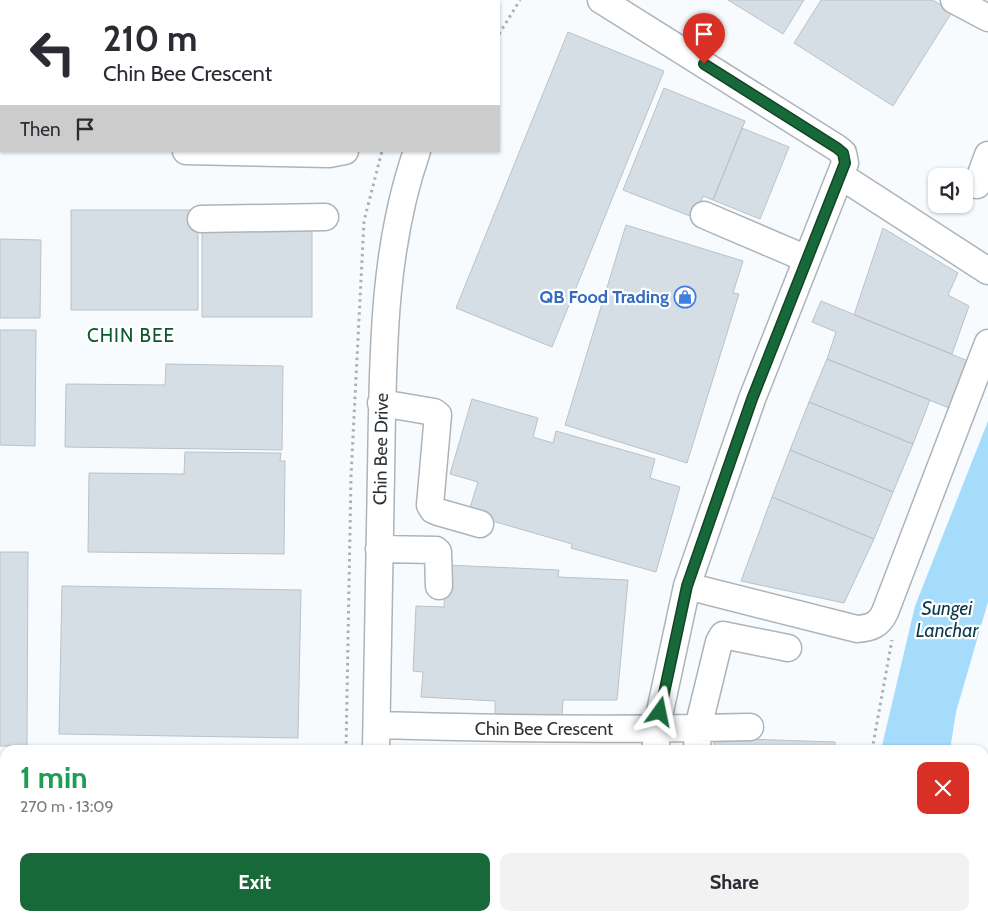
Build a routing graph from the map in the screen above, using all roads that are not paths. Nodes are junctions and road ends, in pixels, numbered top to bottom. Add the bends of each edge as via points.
1 (601, 0) edge
2 (954, 0) edge
3 (988, 18) edge
4 (233, 152) edge
5 (339, 152) edge
6 (417, 152) edge
7 (988, 155) edge
8 (841, 176) junction
9 (977, 185) dead end
10 (704, 216) dead end
11 (325, 217) dead end
12 (201, 219) dead end
13 (807, 259) junction
14 (988, 270) edge
15 (988, 343) edge
16 (381, 403) junction
17 (480, 524) dead end
18 (379, 549) junction
19 (439, 586) dead end
20 (687, 586) junction
21 (788, 648) dead end
22 (750, 727) dead end
23 (376, 737) edge
24 (698, 739) edge
25 (656, 740) edge

1 - 8 street via 837,148 843,153 845,163
2 - 3 street
4 - 5 street
6 - 16 street, Chin Bee Drive via 397,223 386,312
7 - 9 street
8 - 13 street
8 - 14 street
10 - 13 street
11 - 12 street
13 - 20 street via 752,399
15 - 20 street via 885,612 877,623 870,628 857,629
16 - 17 street via 434,412 438,416 430,505 438,512
16 - 18 street, Chin Bee Drive
18 - 19 street via 436,550
18 - 23 street, Chin Bee Drive
20 - 25 street
21 - 24 street via 724,635 719,642
22 - 24 street, Chin Bee Crescent
23 - 25 street, Chin Bee Crescent via 467,728
24 - 25 street, Chin Bee Crescent

